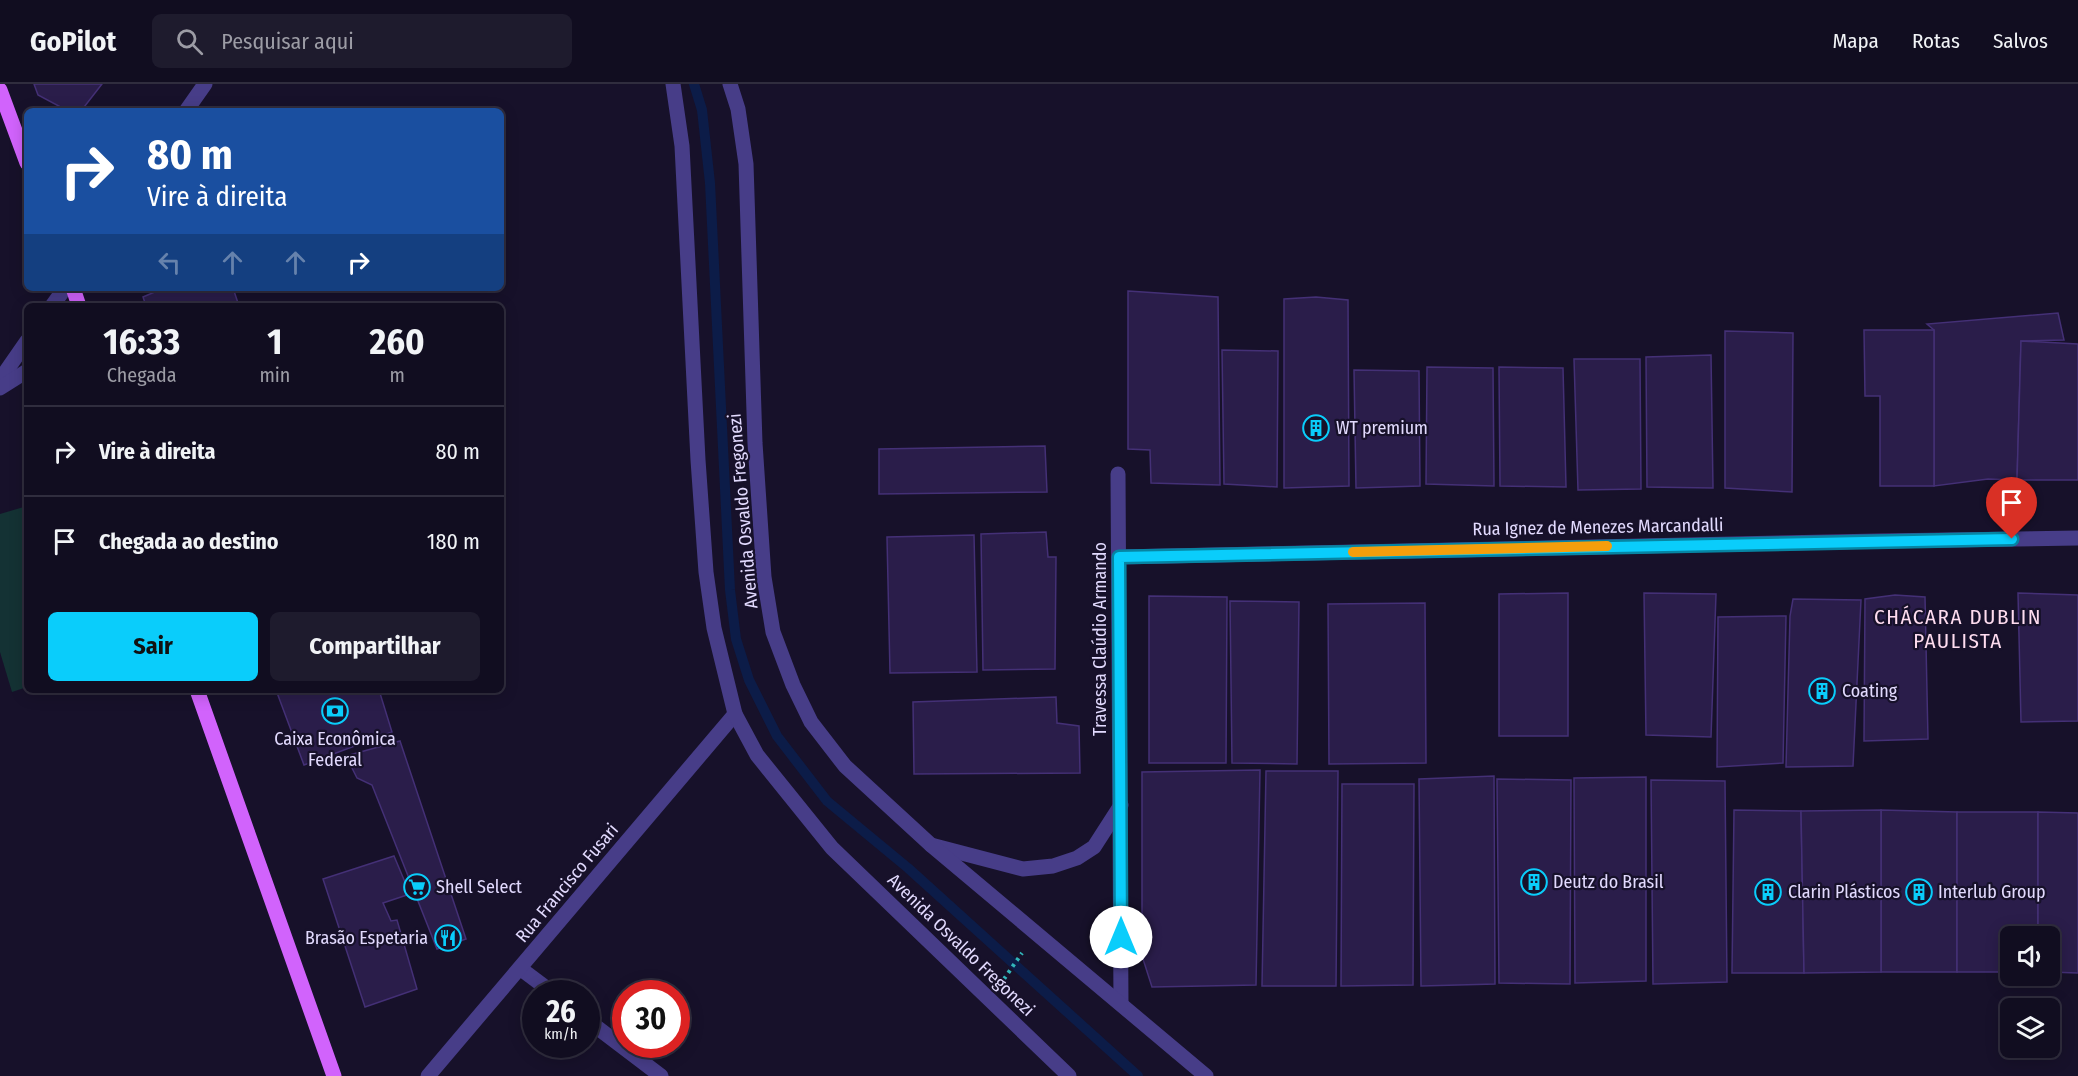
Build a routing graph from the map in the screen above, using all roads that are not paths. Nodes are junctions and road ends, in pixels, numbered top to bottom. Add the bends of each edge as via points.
1 (205, 84) edge
2 (674, 84) edge
3 (730, 84) edge
4 (0, 90) edge
5 (188, 108) edge
6 (24, 156) edge
7 (24, 345) edge
8 (24, 373) edge
9 (0, 380) edge
10 (0, 388) edge
11 (1118, 474) dead end
12 (2078, 538) edge
13 (1119, 557) junction
14 (197, 693) edge
15 (735, 714) junction
16 (1121, 805) junction
17 (931, 845) junction
18 (521, 969) junction
19 (536, 980) edge
20 (1121, 1004) junction
21 (600, 1030) edge
22 (334, 1076) edge
23 (428, 1076) edge
24 (661, 1076) edge
25 (1069, 1076) edge
26 (1206, 1076) edge

1 - 5 street
2 - 15 street, Avenida Osvaldo Fregonezi via 682,146 706,572 714,628
3 - 17 street, Avenida Osvaldo Fregonezi via 746,164 755,443 764,577 774,632 793,685 812,722 845,766
4 - 6 main road
7 - 9 street
8 - 10 street
11 - 13 street, Travessa Claúdio Armando
12 - 13 street, Rua Ignez de Menezes Marcandalli
13 - 16 street, Travessa Claúdio Armando
14 - 22 main road
15 - 18 street, Rua Francisco Fusari
15 - 25 street, Avenida Osvaldo Fregonezi via 757,755 832,848
16 - 17 street via 1094,847 1053,867 1023,869
16 - 20 street, Travessa Claúdio Armando
17 - 20 street, Avenida Osvaldo Fregonezi
18 - 19 street
18 - 23 street, Rua Francisco Fusari
20 - 26 street, Avenida Osvaldo Fregonezi
21 - 24 street

